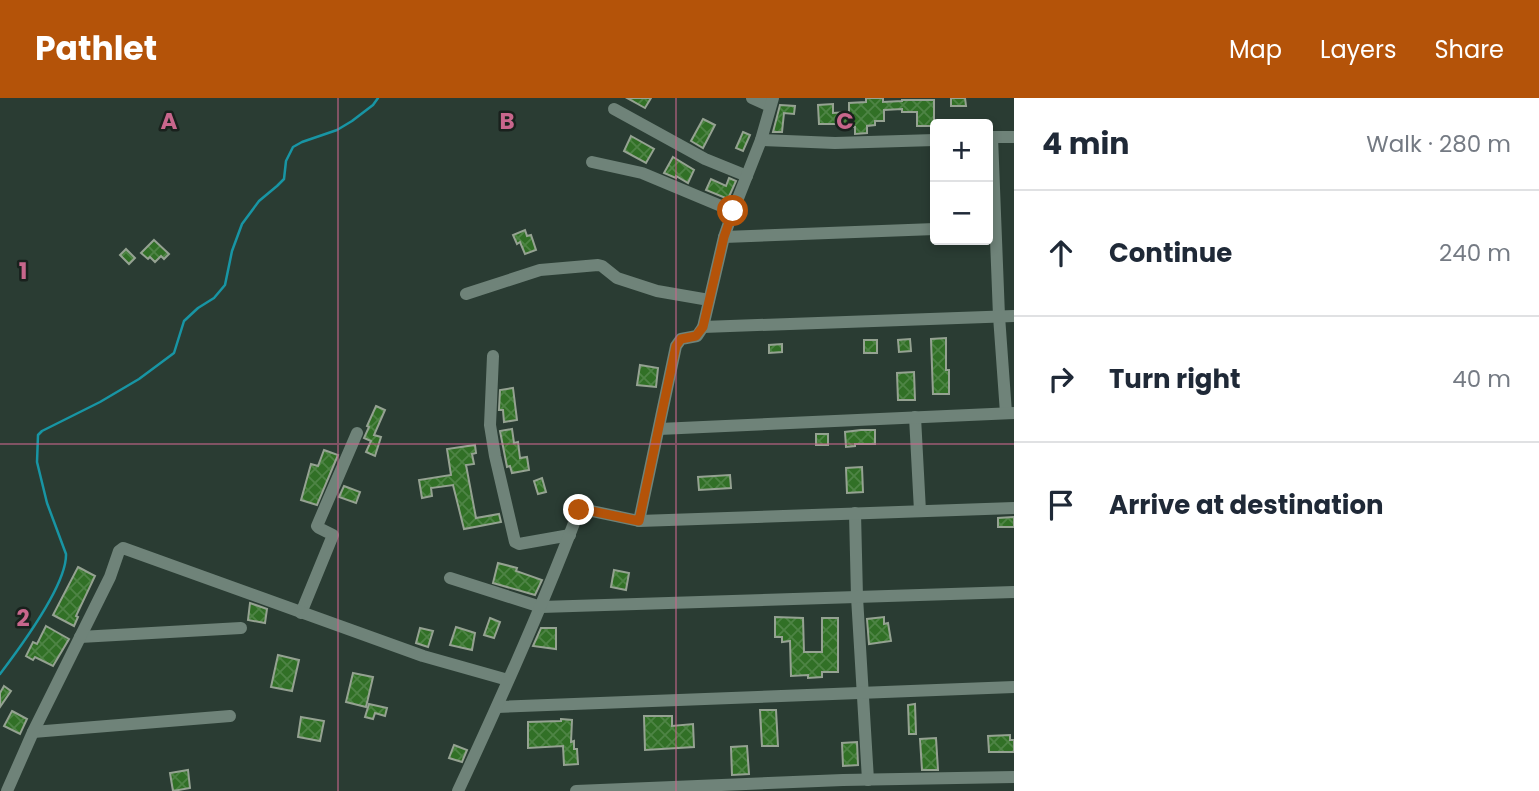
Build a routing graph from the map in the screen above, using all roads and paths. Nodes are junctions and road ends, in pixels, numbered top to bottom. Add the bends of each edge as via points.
1 (752, 98) edge
2 (771, 102) edge
3 (614, 109) dead end
4 (1014, 136) edge
5 (993, 137) edge
6 (761, 139) junction
7 (930, 140) edge
8 (592, 162) dead end
9 (747, 176) junction
10 (733, 211) junction
11 (930, 229) edge
12 (724, 237) junction
13 (993, 240) edge
14 (466, 294) dead end
15 (709, 300) junction
16 (999, 316) junction
17 (1014, 316) edge
18 (703, 327) junction
19 (493, 356) dead end
20 (1010, 413) edge
21 (915, 417) junction
22 (659, 429) junction
23 (357, 433) dead end
24 (1014, 508) edge
25 (920, 511) junction
26 (855, 513) junction
27 (639, 521) junction
28 (569, 535) junction
29 (450, 578) dead end
30 (1014, 592) edge
31 (857, 597) junction
32 (541, 607) junction
33 (301, 613) junction
34 (241, 628) dead end
35 (80, 638) junction
36 (508, 680) junction
37 (1014, 687) edge
38 (864, 694) junction
39 (497, 707) junction
40 (230, 716) dead end
41 (33, 732) junction
42 (1014, 777) edge
43 (868, 780) junction
44 (841, 786) edge
45 (7, 791) edge
46 (458, 791) edge
47 (576, 791) edge

1 - 2 street
2 - 6 street
3 - 9 street via 705,159
4 - 5 street
6 - 7 street
6 - 9 street
8 - 10 street via 642,173
9 - 10 street
10 - 12 street
11 - 12 street
12 - 15 street
13 - 16 street
14 - 15 street via 540,270 598,265 617,278 657,291
15 - 18 street
16 - 17 street
16 - 18 street
16 - 20 street
18 - 22 street via 676,346
19 - 28 street via 490,425 515,542
20 - 21 street
21 - 22 street
21 - 25 street
22 - 27 street
23 - 33 street via 318,524 332,535
24 - 25 street
25 - 26 street
26 - 27 street
26 - 31 street
27 - 28 street via 580,509
28 - 32 street
29 - 32 street
30 - 31 street
31 - 32 street
31 - 38 street
32 - 36 street
33 - 35 street via 123,548
33 - 36 street
34 - 35 street
35 - 41 street
36 - 39 street
37 - 38 street
38 - 39 street
38 - 43 street
39 - 46 street
40 - 41 street
41 - 45 street
42 - 43 street
43 - 44 street
44 - 47 street

